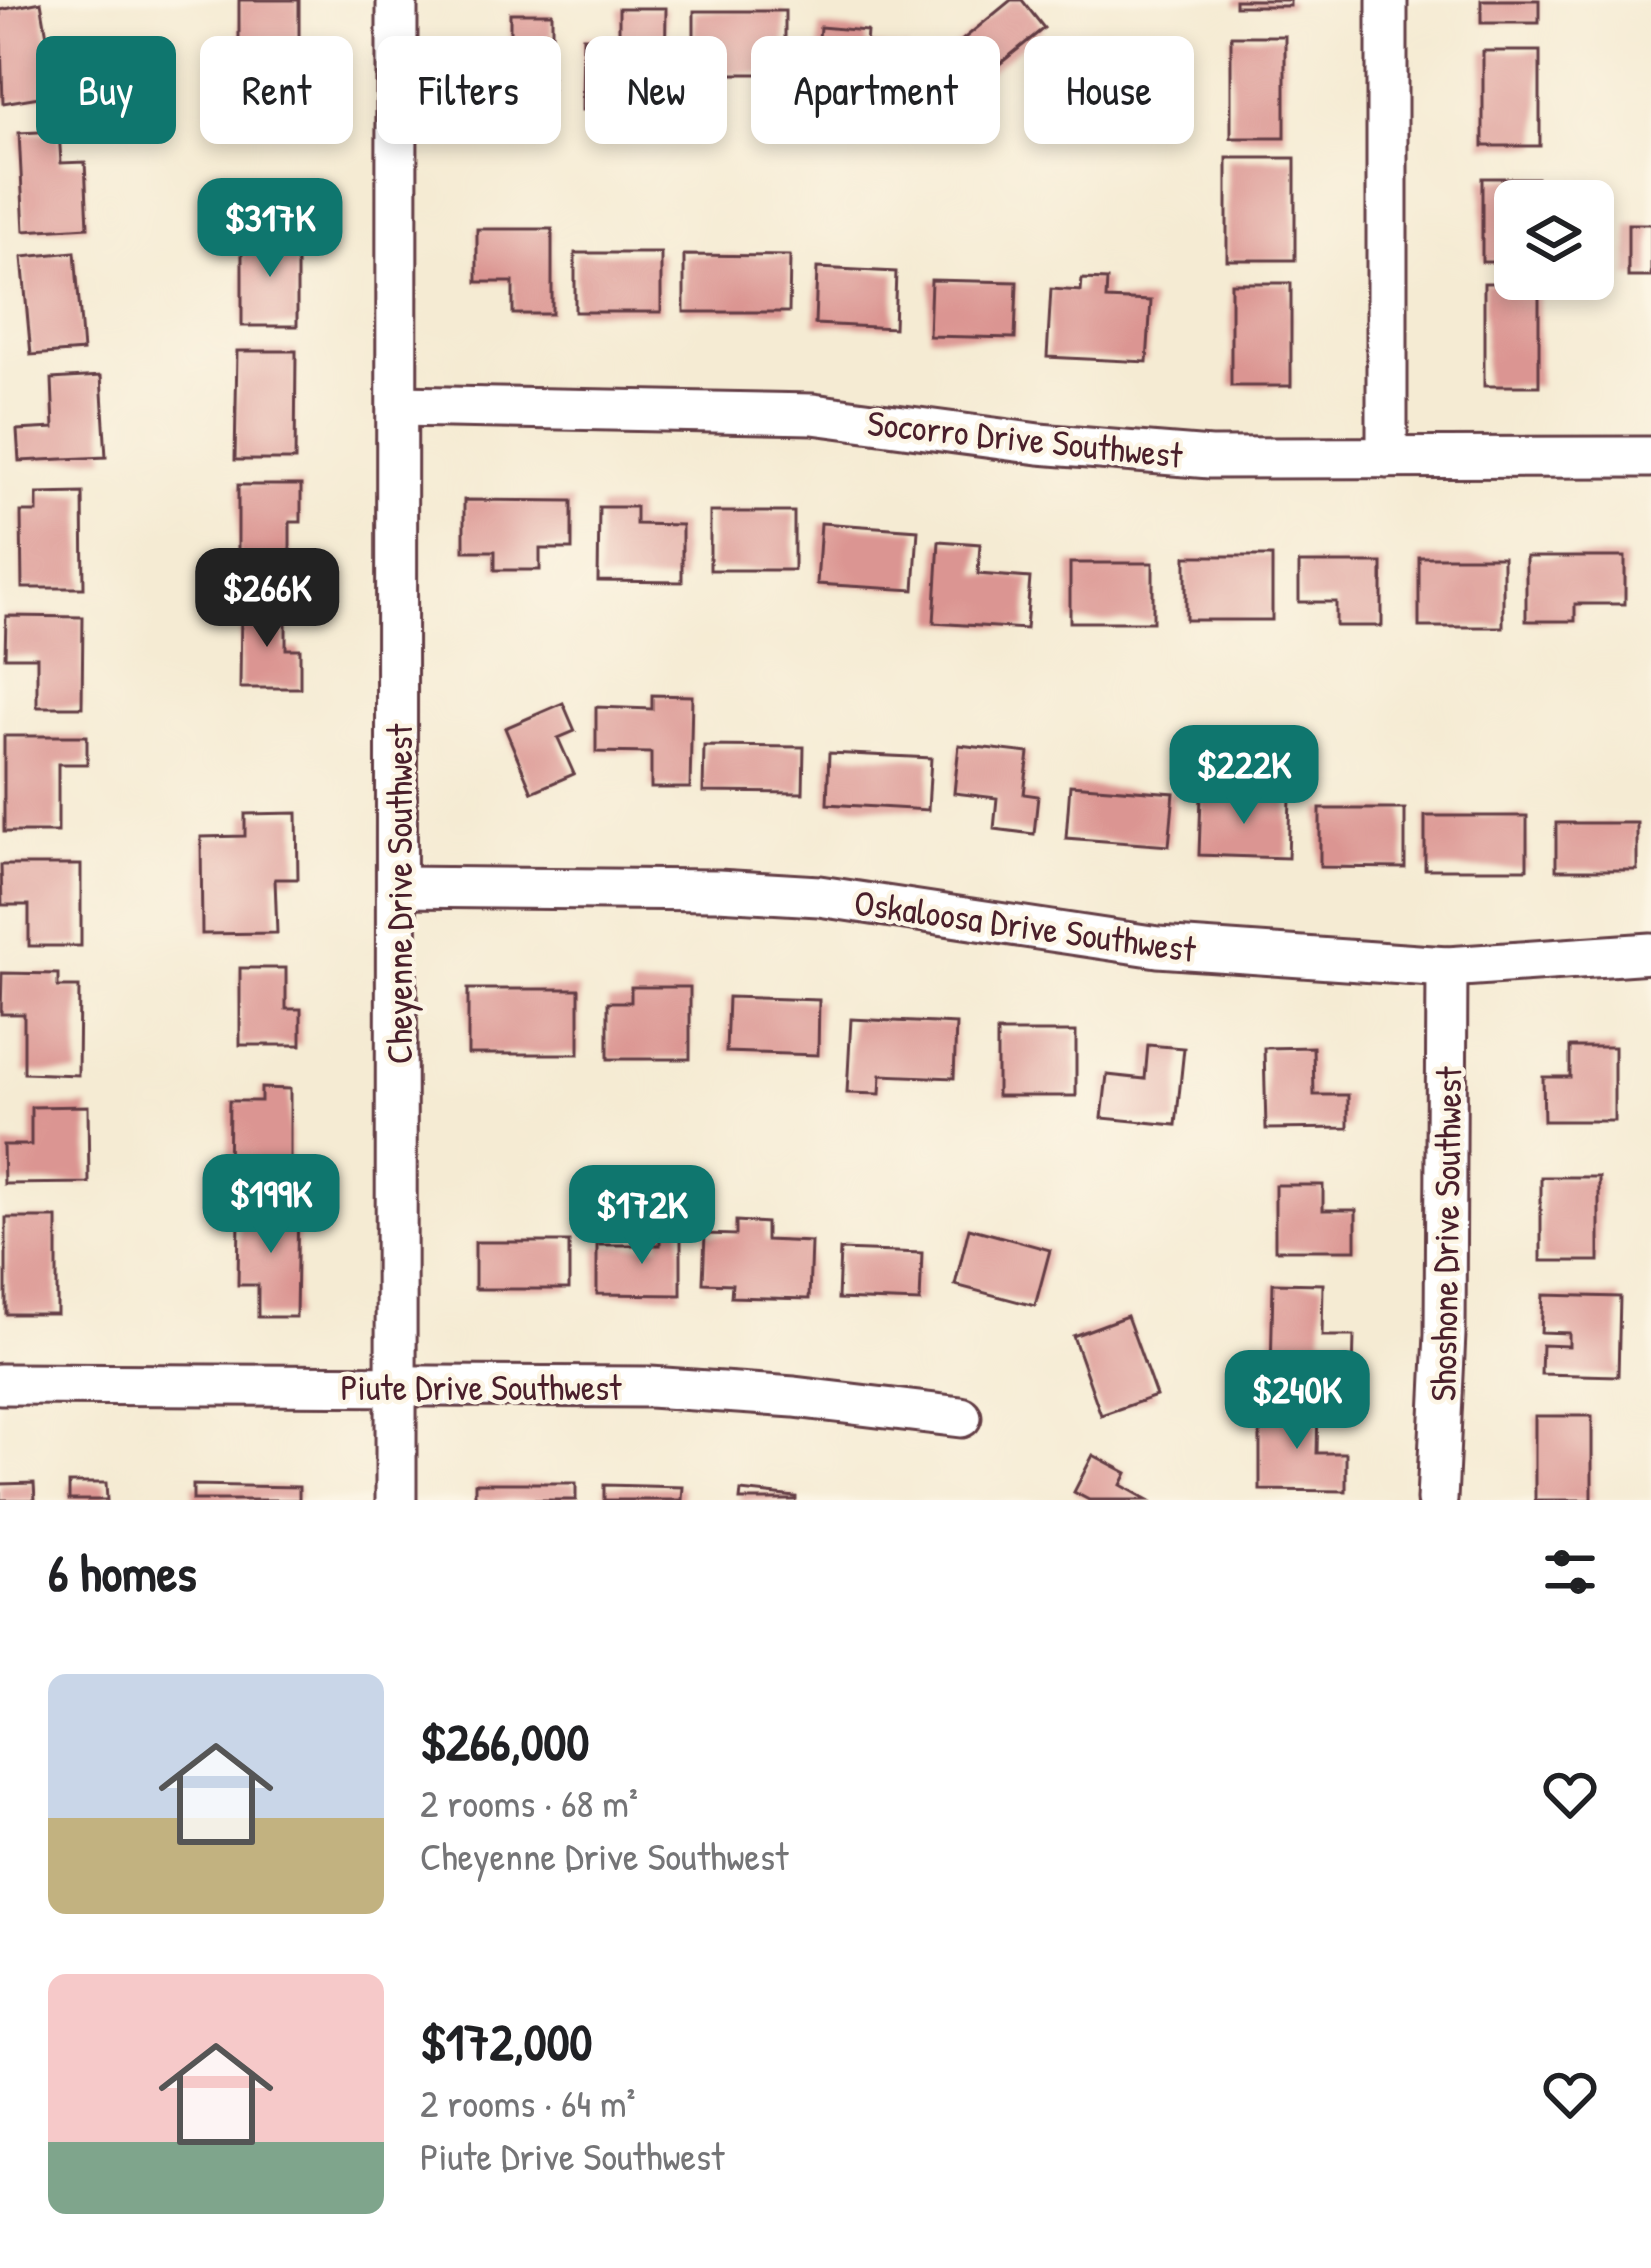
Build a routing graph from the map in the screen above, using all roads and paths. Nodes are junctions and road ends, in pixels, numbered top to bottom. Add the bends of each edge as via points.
1 (397, 0) edge
2 (1387, 0) edge
3 (399, 406) junction
4 (1651, 457) edge
5 (1387, 458) junction
6 (398, 887) junction
7 (1651, 953) edge
8 (1447, 968) junction
9 (0, 1384) edge
10 (395, 1386) junction
11 (961, 1417) dead end
12 (396, 1500) edge
13 (1437, 1500) edge

1 - 3 street, Cheyenne Drive Southwest
2 - 5 street
3 - 5 street, Socorro Drive Southwest via 762,411 1154,456
3 - 6 street, Cheyenne Drive Southwest
4 - 5 street, Socorro Drive Southwest
6 - 8 street, Oskaloosa Drive Southwest via 819,896 1204,952
6 - 10 street, Cheyenne Drive Southwest
7 - 8 street, Oskaloosa Drive Southwest
8 - 13 street, Shoshone Drive Southwest
9 - 10 street, Piute Drive Southwest
10 - 11 street, Piute Drive Southwest via 673,1388
10 - 12 street, Cheyenne Drive Southwest

